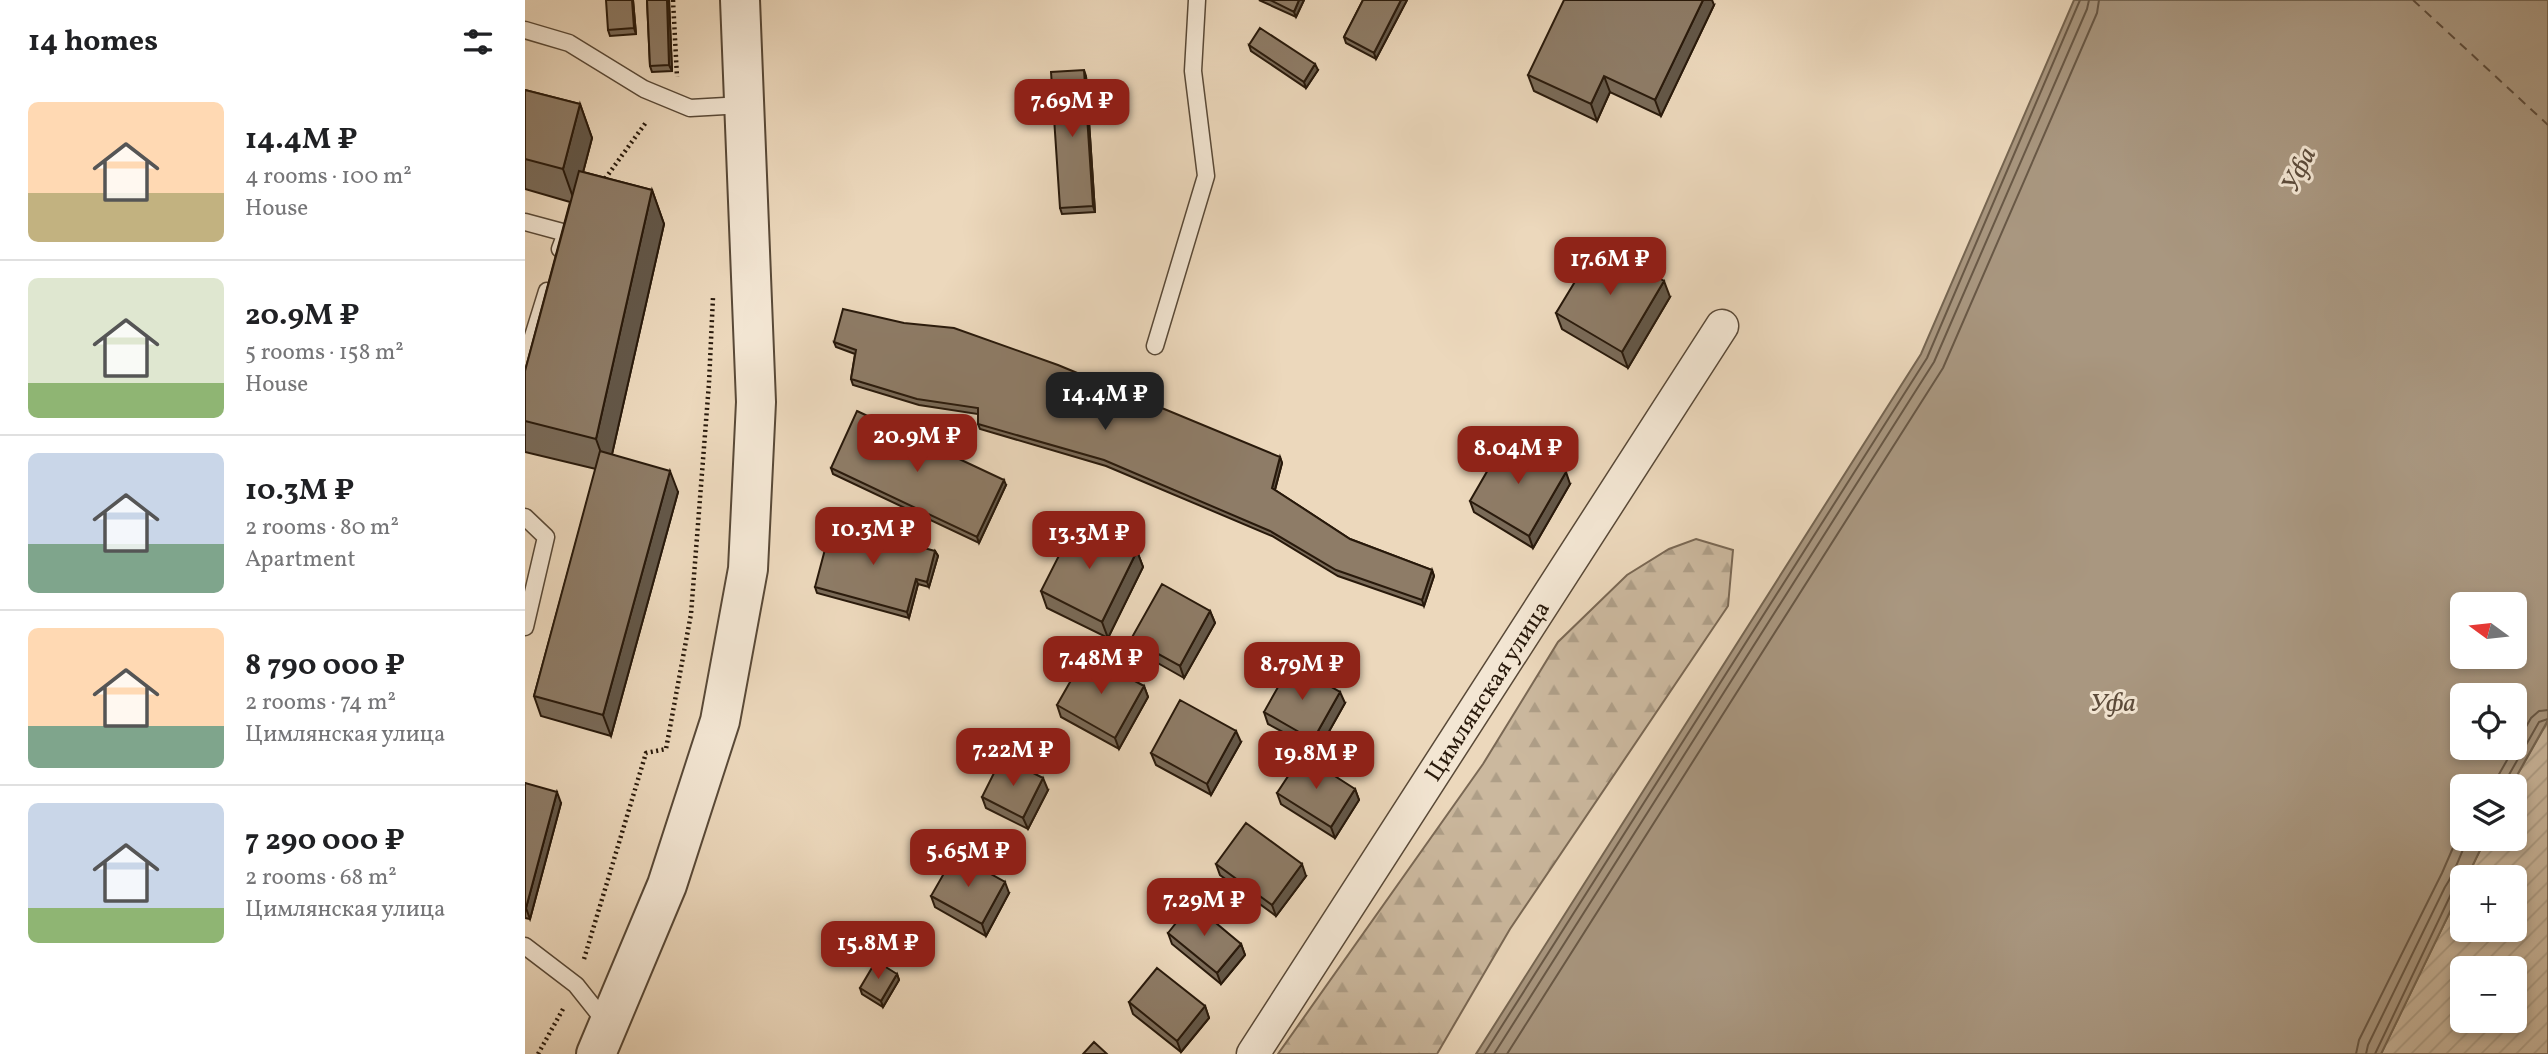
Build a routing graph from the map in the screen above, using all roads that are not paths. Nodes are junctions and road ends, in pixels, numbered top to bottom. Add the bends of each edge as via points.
1 (740, 0) edge
2 (1197, 0) edge
3 (525, 30) edge
4 (743, 104) junction
5 (525, 222) edge
6 (1722, 326) dead end
7 (1155, 346) dead end
8 (525, 362) edge
9 (525, 517) edge
10 (525, 627) edge
11 (525, 946) edge
12 (603, 1040) edge
13 (1253, 1054) edge

1 - 4 street
2 - 7 lane via 1193,71 1206,176
3 - 4 lane via 569,43 644,89 690,108
4 - 12 street via 756,402 748,569 720,721 667,884
5 - 8 lane via 566,233
6 - 13 street, Цимлянская улица
9 - 10 lane via 546,537
11 - 12 lane via 576,985

